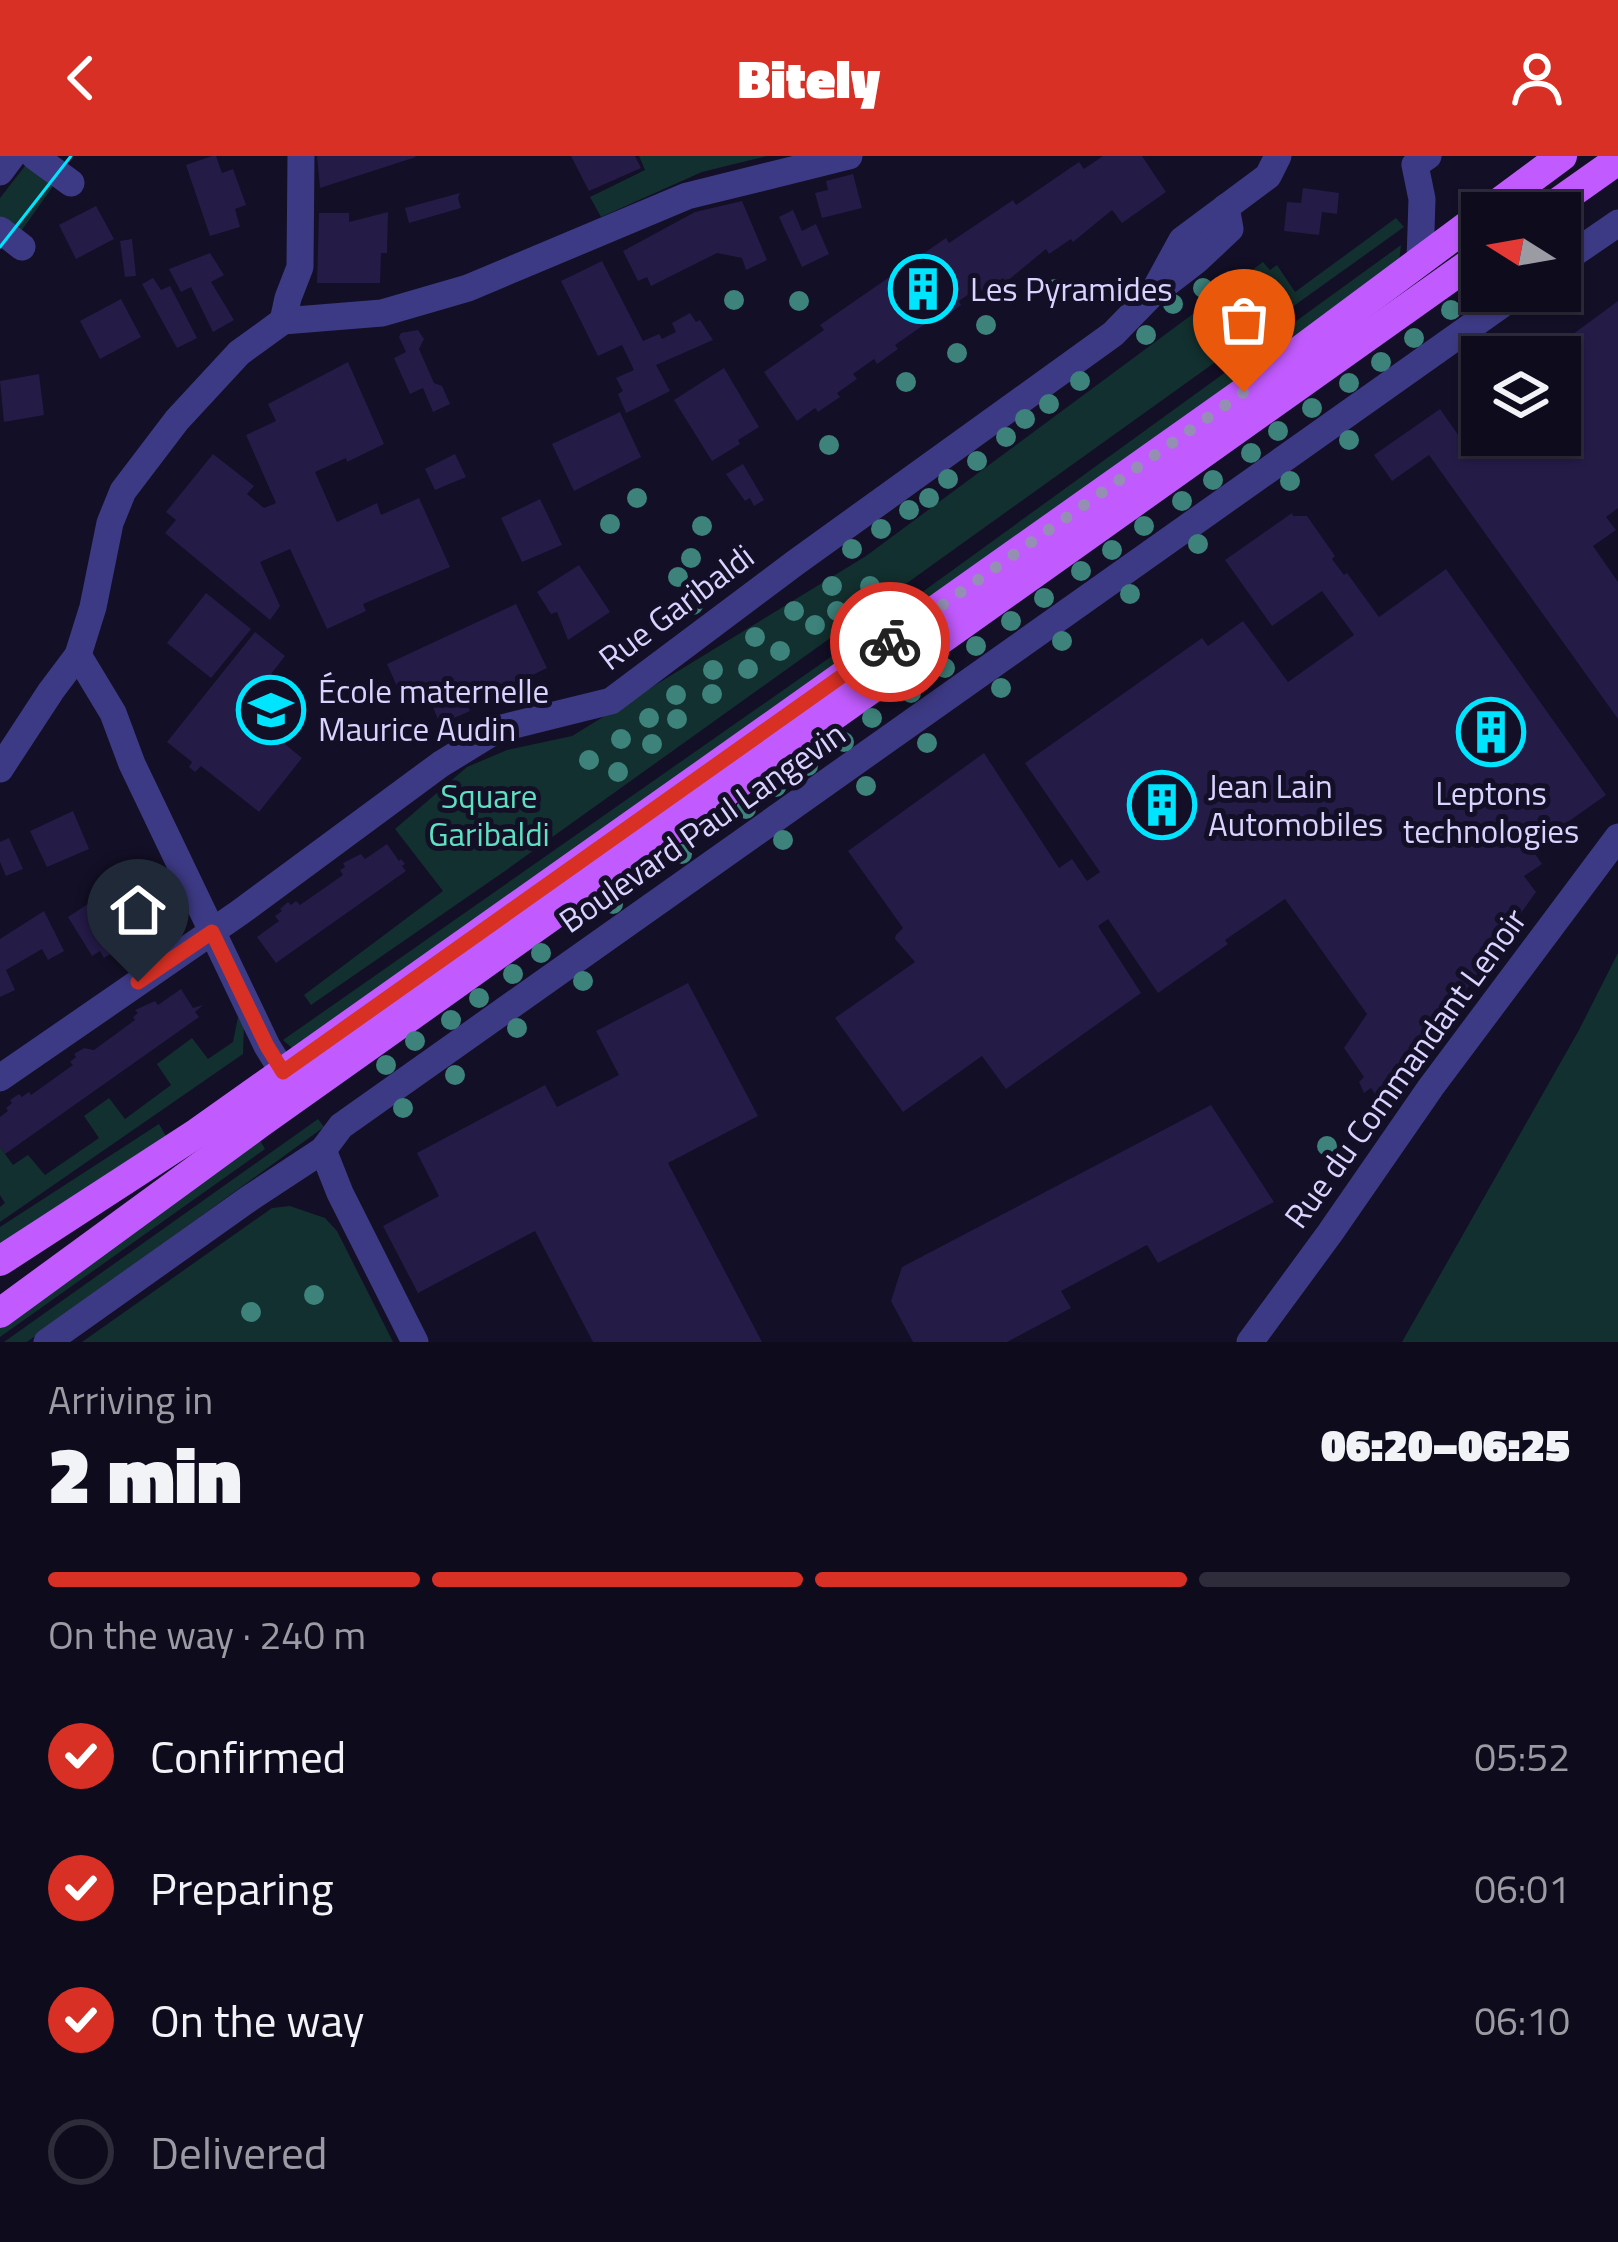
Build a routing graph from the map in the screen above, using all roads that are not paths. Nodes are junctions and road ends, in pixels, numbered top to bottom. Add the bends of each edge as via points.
1 (12, 156) edge
2 (34, 156) edge
3 (301, 156) edge
4 (849, 156) edge
5 (1278, 156) edge
6 (1428, 156) edge
7 (1562, 156) edge
8 (1618, 160) edge
9 (0, 172) edge
10 (71, 183) dead end
11 (1513, 192) edge
12 (1573, 192) edge
13 (1618, 223) edge
14 (1461, 230) edge
15 (1581, 249) edge
16 (1420, 261) junction
17 (1461, 271) edge
18 (1491, 312) edge
19 (283, 321) junction
20 (78, 655) junction
21 (0, 769) edge
22 (1618, 837) edge
23 (212, 932) junction
24 (283, 1072) junction
25 (0, 1078) edge
26 (323, 1150) junction
27 (0, 1261) edge
28 (0, 1313) edge
29 (46, 1342) edge
30 (415, 1342) edge
31 (1250, 1342) edge

1 - 9 street
2 - 10 street
3 - 19 street via 300,267
4 - 19 street via 687,196 468,288 382,313
5 - 23 street, Rue Garibaldi via 1268,176 1182,240 1154,292 1113,334 654,671 611,701 498,729
6 - 16 street via 1415,165
7 - 11 main road, Boulevard Paul Langevin
8 - 12 main road
13 - 15 street
14 - 16 main road, Boulevard Paul Langevin
16 - 24 main road, Boulevard Paul Langevin
17 - 28 main road, Boulevard Paul Langevin
18 - 26 street, Boulevard Paul Langevin via 341,1126
19 - 20 street via 239,353 123,491
20 - 21 street
20 - 23 street via 113,713
22 - 31 street, Rue du Commandant Lenoir
23 - 24 street
23 - 25 street, Rue Garibaldi
24 - 27 main road, Boulevard Paul Langevin
26 - 29 street, Boulevard Paul Langevin
26 - 30 street

